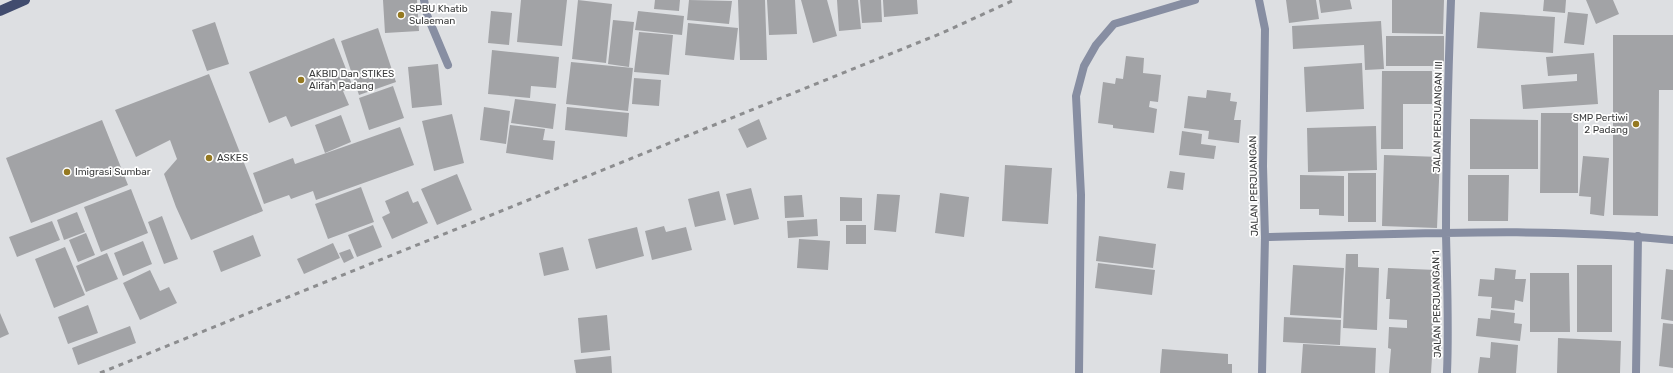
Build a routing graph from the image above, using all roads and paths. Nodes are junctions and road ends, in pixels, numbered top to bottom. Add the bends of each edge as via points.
1 (25, 0) edge
2 (424, 0) edge
3 (1194, 0) edge
4 (1259, 0) edge
5 (1451, 0) edge
6 (0, 11) edge
7 (448, 65) dead end
8 (1446, 234) junction
9 (1638, 236) junction
10 (1265, 237) junction
11 (1673, 240) edge
12 (1079, 373) edge
13 (1262, 373) edge
14 (1448, 373) edge
15 (1636, 373) edge

1 - 6 main road
2 - 7 street via 427,15
3 - 12 street via 1114,24 1096,45 1084,66 1076,96 1081,195
4 - 10 street, JALAN PERJUANGAN via 1265,29
5 - 8 street, JALAN PERJUANGAN III
8 - 9 street
8 - 10 street
8 - 14 street, JALAN PERJUANGAN 1
9 - 11 street
9 - 15 street
10 - 13 street, JALAN PERJUANGAN

